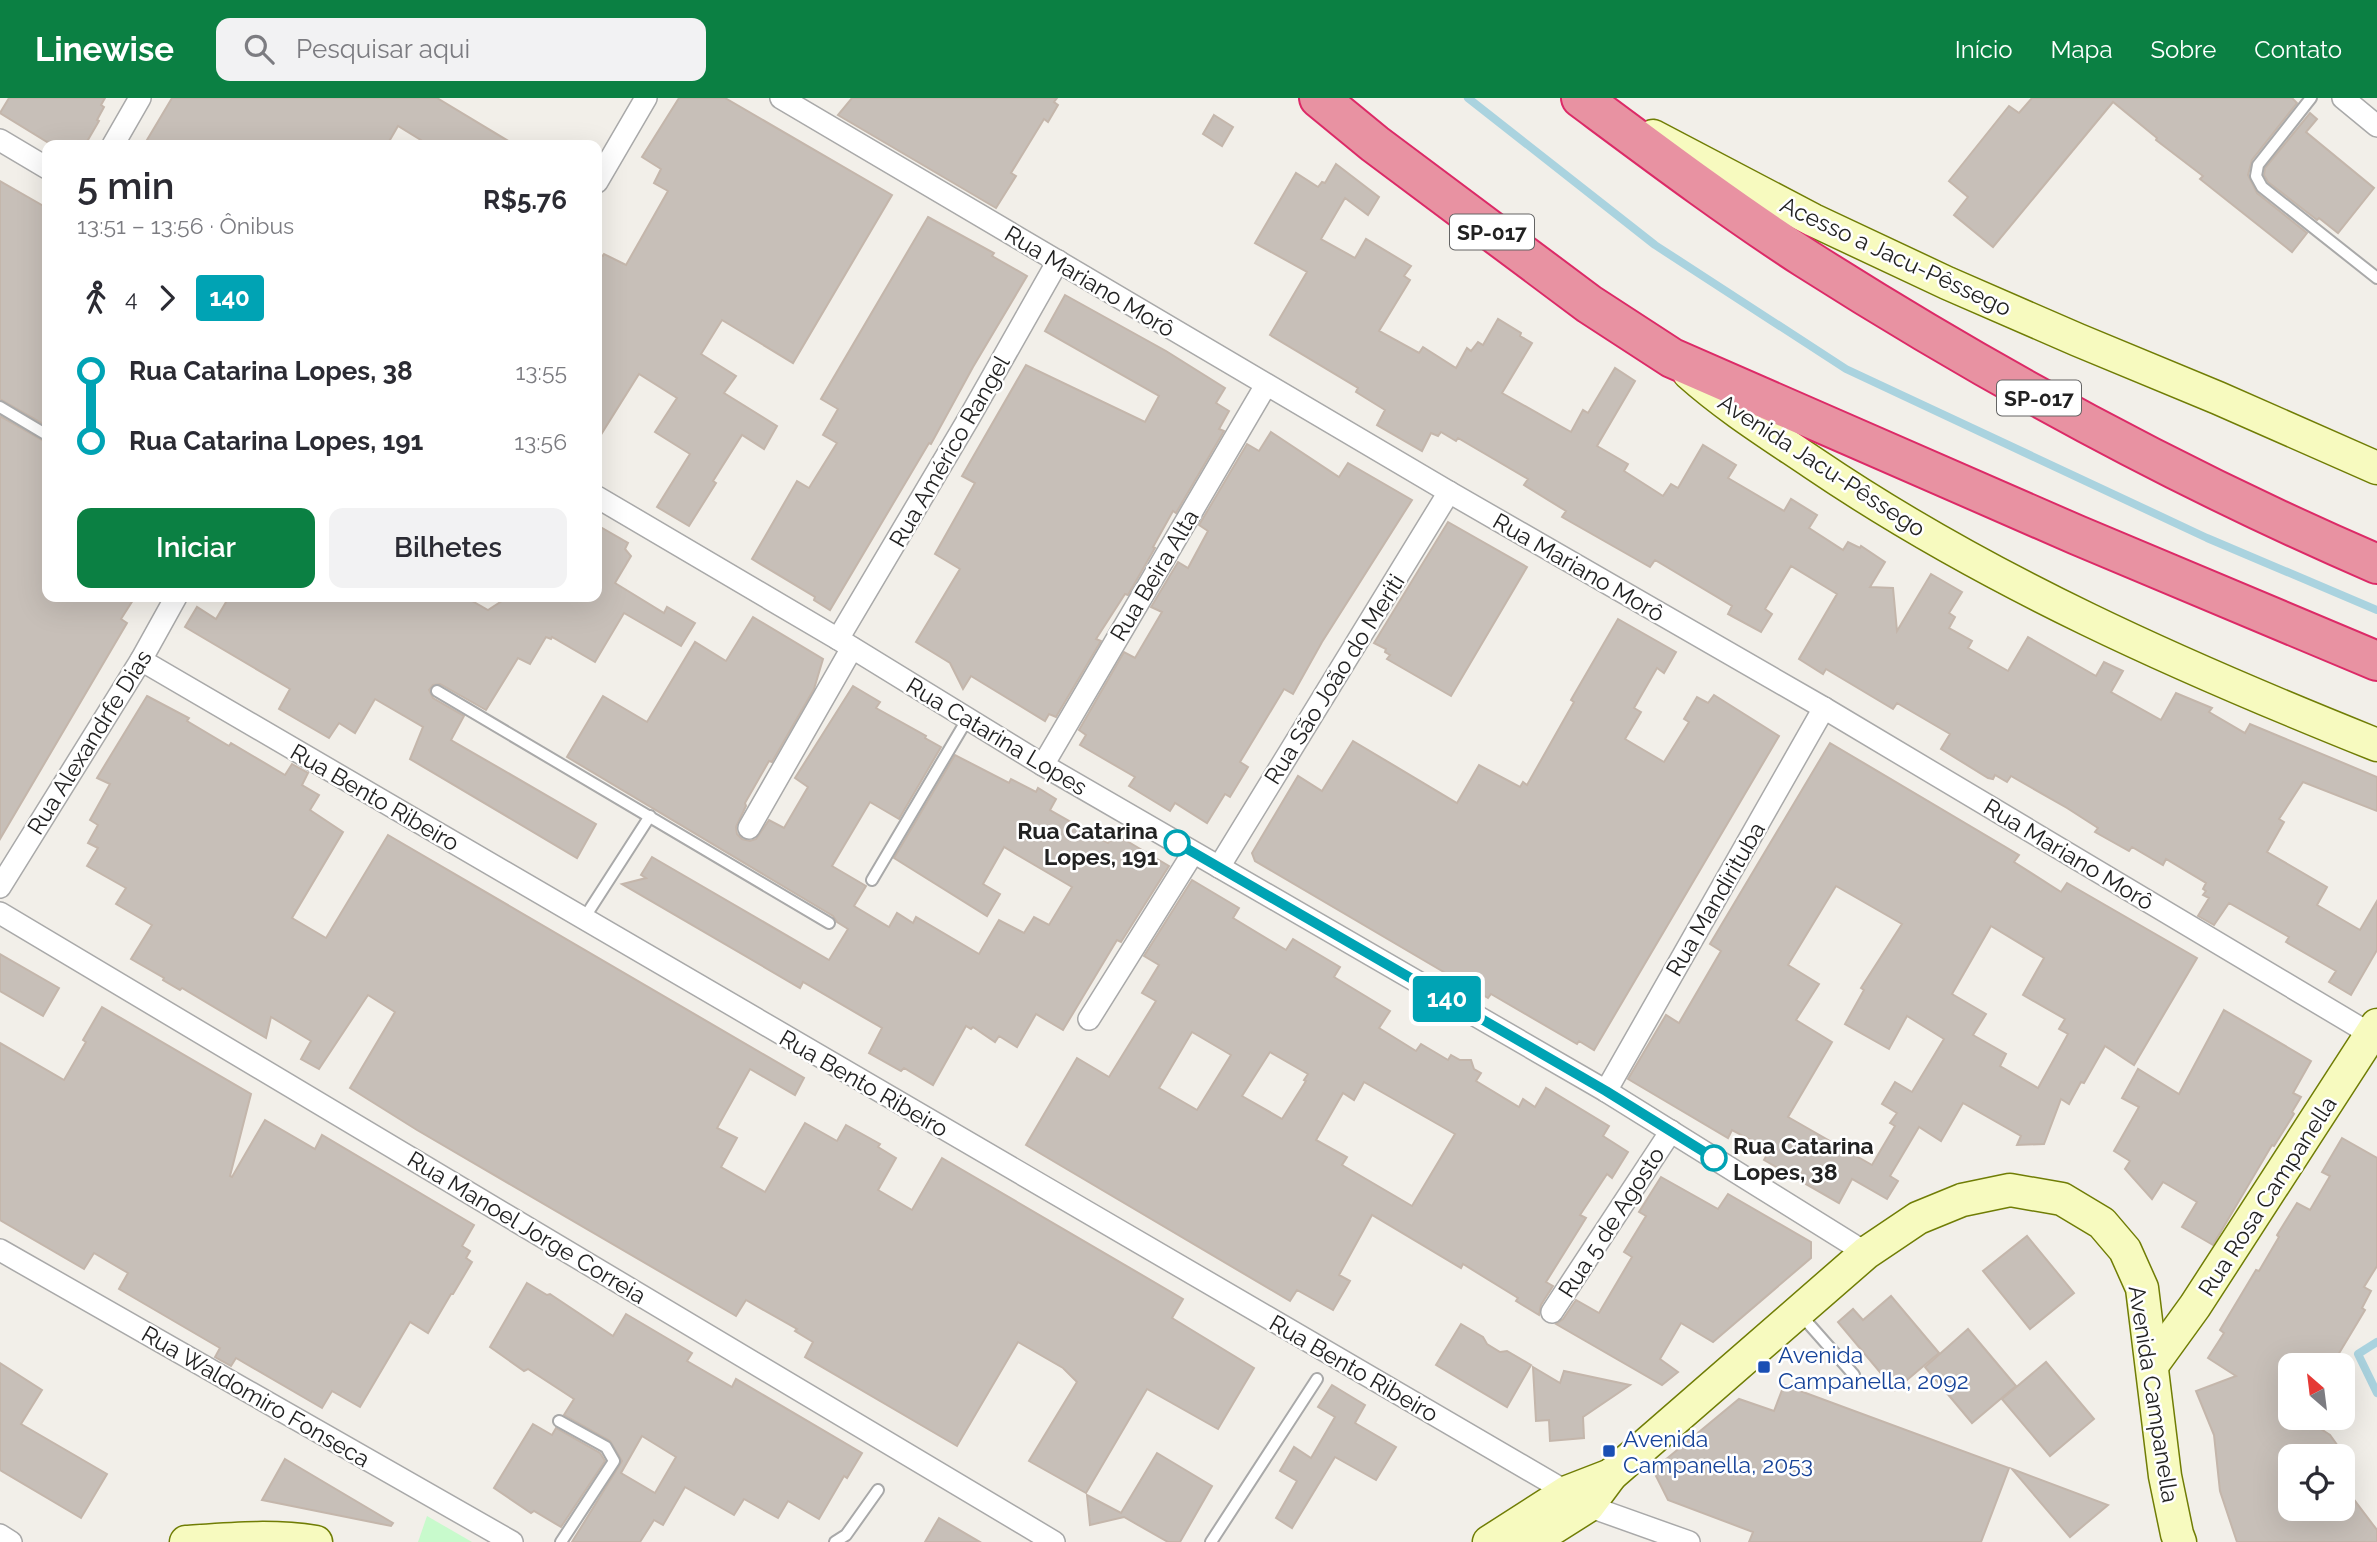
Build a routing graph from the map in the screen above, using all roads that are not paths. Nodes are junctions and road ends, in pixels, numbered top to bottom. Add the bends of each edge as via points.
1 (140, 98) edge
2 (646, 98) edge
3 (781, 98) edge
4 (821, 98) edge
5 (1319, 98) edge
6 (1582, 98) edge
7 (2311, 98) edge
8 (2343, 98) edge
9 (822, 122) junction
10 (2377, 126) edge
11 (0, 140) edge
12 (116, 140) edge
13 (42, 165) edge
14 (602, 173) edge
15 (1058, 261) junction
16 (2377, 278) edge
17 (1672, 358) junction
18 (1266, 385) junction
19 (0, 407) edge
20 (42, 432) edge
21 (2377, 468) edge
22 (1449, 492) junction
23 (602, 500) edge
24 (2377, 564) edge
25 (173, 602) edge
26 (845, 644) junction
27 (141, 660) junction
28 (2377, 661) edge
29 (438, 691) dead end
30 (1824, 708) junction
31 (968, 718) junction
32 (2377, 745) edge
33 (1043, 765) junction
34 (650, 816) junction
35 (749, 828) dead end
36 (1193, 853) junction
37 (1219, 867) junction
38 (872, 880) dead end
39 (0, 887) edge
40 (0, 913) edge
41 (583, 919) junction
42 (829, 923) dead end
43 (1089, 1019) dead end
44 (2375, 1032) edge
45 (1606, 1091) junction
46 (1671, 1131) junction
47 (0, 1250) edge
48 (1866, 1253) junction
49 (1799, 1311) junction
50 (1552, 1312) dead end
51 (2153, 1364) junction
52 (1854, 1375) dead end
53 (1317, 1378) dead end
54 (559, 1421) dead end
55 (878, 1490) dead end
56 (1578, 1499) junction
57 (0, 1535) edge
58 (12, 1542) edge
59 (186, 1542) edge
60 (316, 1542) edge
61 (512, 1542) edge
62 (561, 1542) edge
63 (835, 1542) edge
64 (1055, 1542) edge
65 (1210, 1542) edge
66 (1489, 1542) edge
67 (1531, 1542) edge
68 (1689, 1542) edge
69 (2180, 1542) edge

1 - 12 street
2 - 14 street
3 - 9 street, Rua Mariano Morô
4 - 9 street
5 - 17 highway, Avenida Jacu-Pêssego / SP-017 via 1589,304
6 - 21 street, Acesso a Jacu-Pêssego via 1947,283
6 - 24 highway, SP-017 via 1805,258 2028,392 2207,485
7 - 16 lane via 2258,165 2256,176 2262,187
8 - 10 street
9 - 15 street, Rua Mariano Morô
11 - 13 street
15 - 18 street, Rua Mariano Morô
15 - 26 street, Rua Américo Rangel
17 - 28 highway, SP-017
17 - 32 street, Avenida Jacu-Pêssego via 1715,396 1861,496 1930,536 2135,641
18 - 22 street, Rua Mariano Morô
18 - 33 street, Rua Beira Alta
19 - 20 lane
22 - 30 street, Rua Mariano Morô
22 - 37 street, Rua São João do Meriti
23 - 26 street, Rua Catarina Lopes
25 - 27 street, Rua Alexandrfe Dias
26 - 31 street, Rua Catarina Lopes
26 - 35 street, Rua Américo Rangel
27 - 39 street, Rua Alexandrfe Dias
27 - 41 street, Rua Bento Ribeiro
29 - 34 lane
30 - 44 street, Rua Mariano Morô
30 - 45 street, Rua Mandirituba
31 - 33 street, Rua Catarina Lopes
31 - 38 lane
33 - 36 street, Rua Catarina Lopes
34 - 41 lane
34 - 42 lane
36 - 37 street, Rua Catarina Lopes
36 - 43 street
37 - 45 street, Rua Catarina Lopes
40 - 64 street, Rua Manoel Jorge Correia
41 - 56 street, Rua Bento Ribeiro
44 - 51 street, Rua Rosa Campanella
45 - 46 street, Rua Catarina Lopes
46 - 48 street, Rua Catarina Lopes
46 - 50 street, Rua 5 de Agosto
47 - 61 street, Rua Waldomiro Fonseca
48 - 49 street, Avenida Campanella
48 - 51 street, Avenida Campanella via 1918,1218 1962,1200 2010,1191 2062,1199 2102,1223 2125,1250 2142,1288
49 - 52 lane
49 - 56 street, Avenida Campanella
51 - 69 street, Avenida Campanella via 2165,1476
53 - 65 lane
54 - 62 lane via 606,1447 614,1461
55 - 63 lane via 846,1535
56 - 66 street, Avenida Campanella
56 - 67 street, Avenida Campanella
56 - 68 street, Rua Bento Ribeiro
57 - 58 street
59 - 60 street via 254,1538

